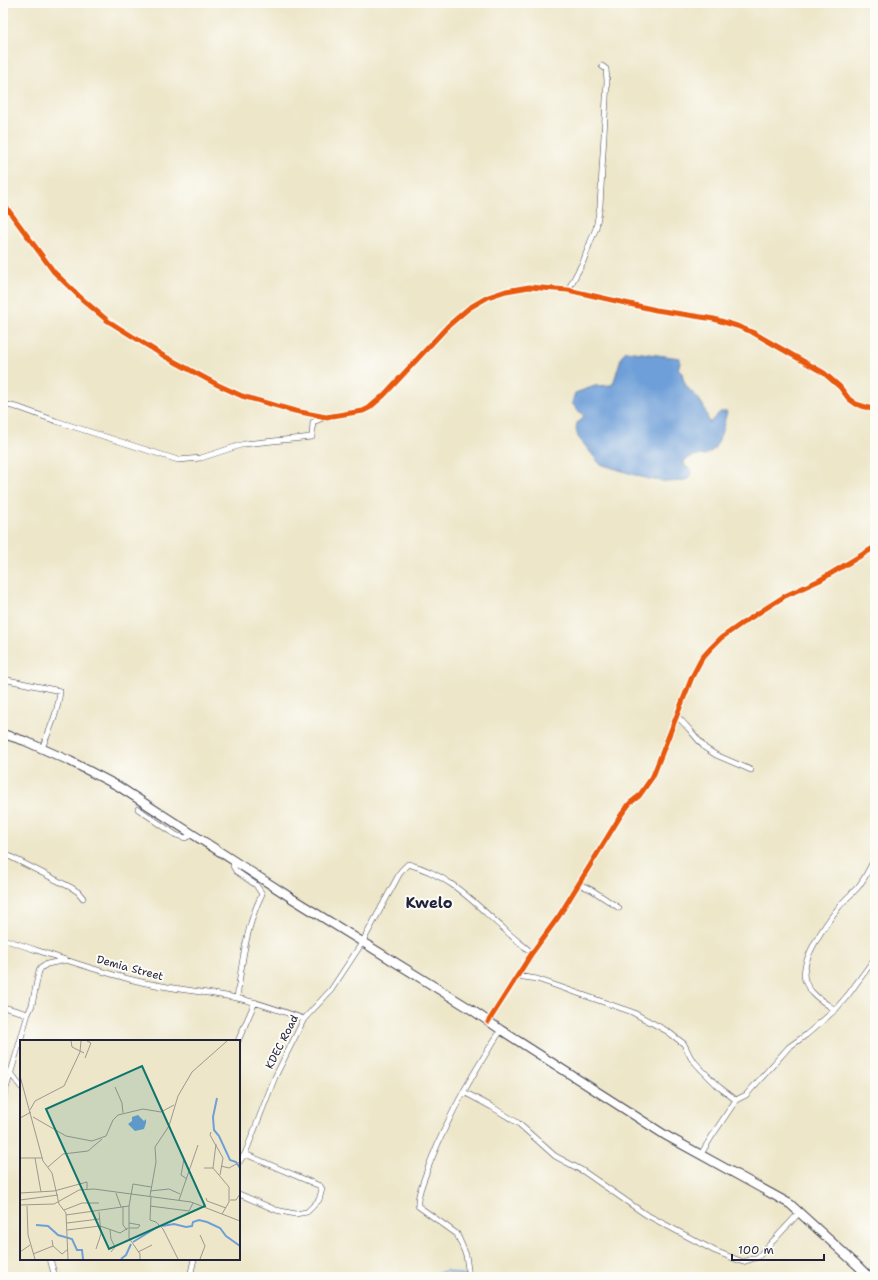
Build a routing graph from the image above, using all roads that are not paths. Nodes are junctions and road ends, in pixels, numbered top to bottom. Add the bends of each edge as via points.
1 (602, 66) dead end
2 (3, 203) edge
3 (568, 290) junction
4 (3, 404) edge
5 (875, 410) edge
6 (326, 417) junction
7 (875, 547) edge
8 (3, 679) edge
9 (677, 716) junction
10 (3, 734) edge
11 (42, 748) junction
12 (751, 770) dead end
13 (138, 809) dead end
14 (192, 835) junction
15 (3, 853) edge
16 (875, 858) edge
17 (234, 862) junction
18 (579, 884) junction
19 (83, 898) dead end
20 (619, 908) dead end
21 (3, 939) edge
22 (362, 943) junction
23 (532, 953) junction
24 (875, 958) edge
25 (66, 960) junction
26 (517, 976) junction
27 (237, 998) junction
28 (255, 1002) junction
29 (3, 1007) edge
30 (835, 1010) junction
31 (28, 1014) junction
32 (304, 1019) junction
33 (488, 1022) junction
34 (501, 1030) junction
35 (21, 1040) edge
36 (238, 1040) edge
37 (20, 1042) edge
38 (3, 1073) edge
39 (11, 1074) junction
40 (20, 1086) edge
41 (464, 1092) junction
42 (3, 1099) edge
43 (736, 1100) junction
44 (245, 1154) junction
45 (701, 1154) junction
46 (240, 1161) edge
47 (240, 1194) edge
48 (800, 1212) junction
49 (50, 1260) edge
50 (194, 1260) edge
51 (55, 1277) edge
52 (190, 1277) edge
53 (469, 1277) edge
54 (868, 1277) edge

1 - 3 street via 606,69 607,81 600,206 596,228 583,262
2 - 6 street via 54,272 108,321 164,356 242,396
3 - 5 street via 656,310 714,319 737,326 824,373 849,399
3 - 6 street via 530,287 488,297 469,308 448,326 369,408
4 - 6 street via 178,460 201,458 244,444 312,437 313,422
7 - 9 street via 820,580 785,596 721,638 702,658
8 - 11 street via 60,691 59,703
9 - 12 street via 705,748
9 - 18 street via 653,776 640,796 630,803 621,815
10 - 11 main road
11 - 14 main road via 118,786
13 - 14 street via 176,835 185,838
14 - 17 main road
15 - 19 street via 72,888
16 - 30 street via 859,886 840,905 826,925 805,963 805,980 812,992
17 - 22 main road
17 - 27 street via 236,871 256,885 262,894 254,909
18 - 20 street
18 - 23 street via 560,916
21 - 25 street, Demia Street
22 - 23 street, KDEC Road via 408,864 424,868 465,893
22 - 32 street, KDEC Road via 331,990
22 - 33 main road
23 - 26 street
24 - 30 street
25 - 27 street, Demia Street via 174,989
25 - 31 street via 41,968
26 - 33 street
26 - 43 street via 537,979 627,1010 661,1028 684,1044 691,1058 702,1070
27 - 28 street, Demia Street
28 - 32 street, Demia Street
28 - 36 street
29 - 31 street
30 - 43 street via 789,1047 746,1095
31 - 35 street
32 - 44 street, KDEC Road via 275,1077
33 - 34 main road
34 - 41 street
34 - 45 main road via 665,1135
37 - 39 street
38 - 39 street
39 - 40 street
39 - 42 street
41 - 48 street via 518,1123 555,1156 583,1171 645,1214 715,1251 743,1262 758,1257
41 - 53 street via 435,1150 417,1200 418,1206 457,1234 466,1254
43 - 45 street
44 - 46 street, KDEC Road
44 - 47 street via 322,1189 318,1200 307,1212 295,1214 276,1210
45 - 48 main road
48 - 54 main road
49 - 51 street
50 - 52 street

